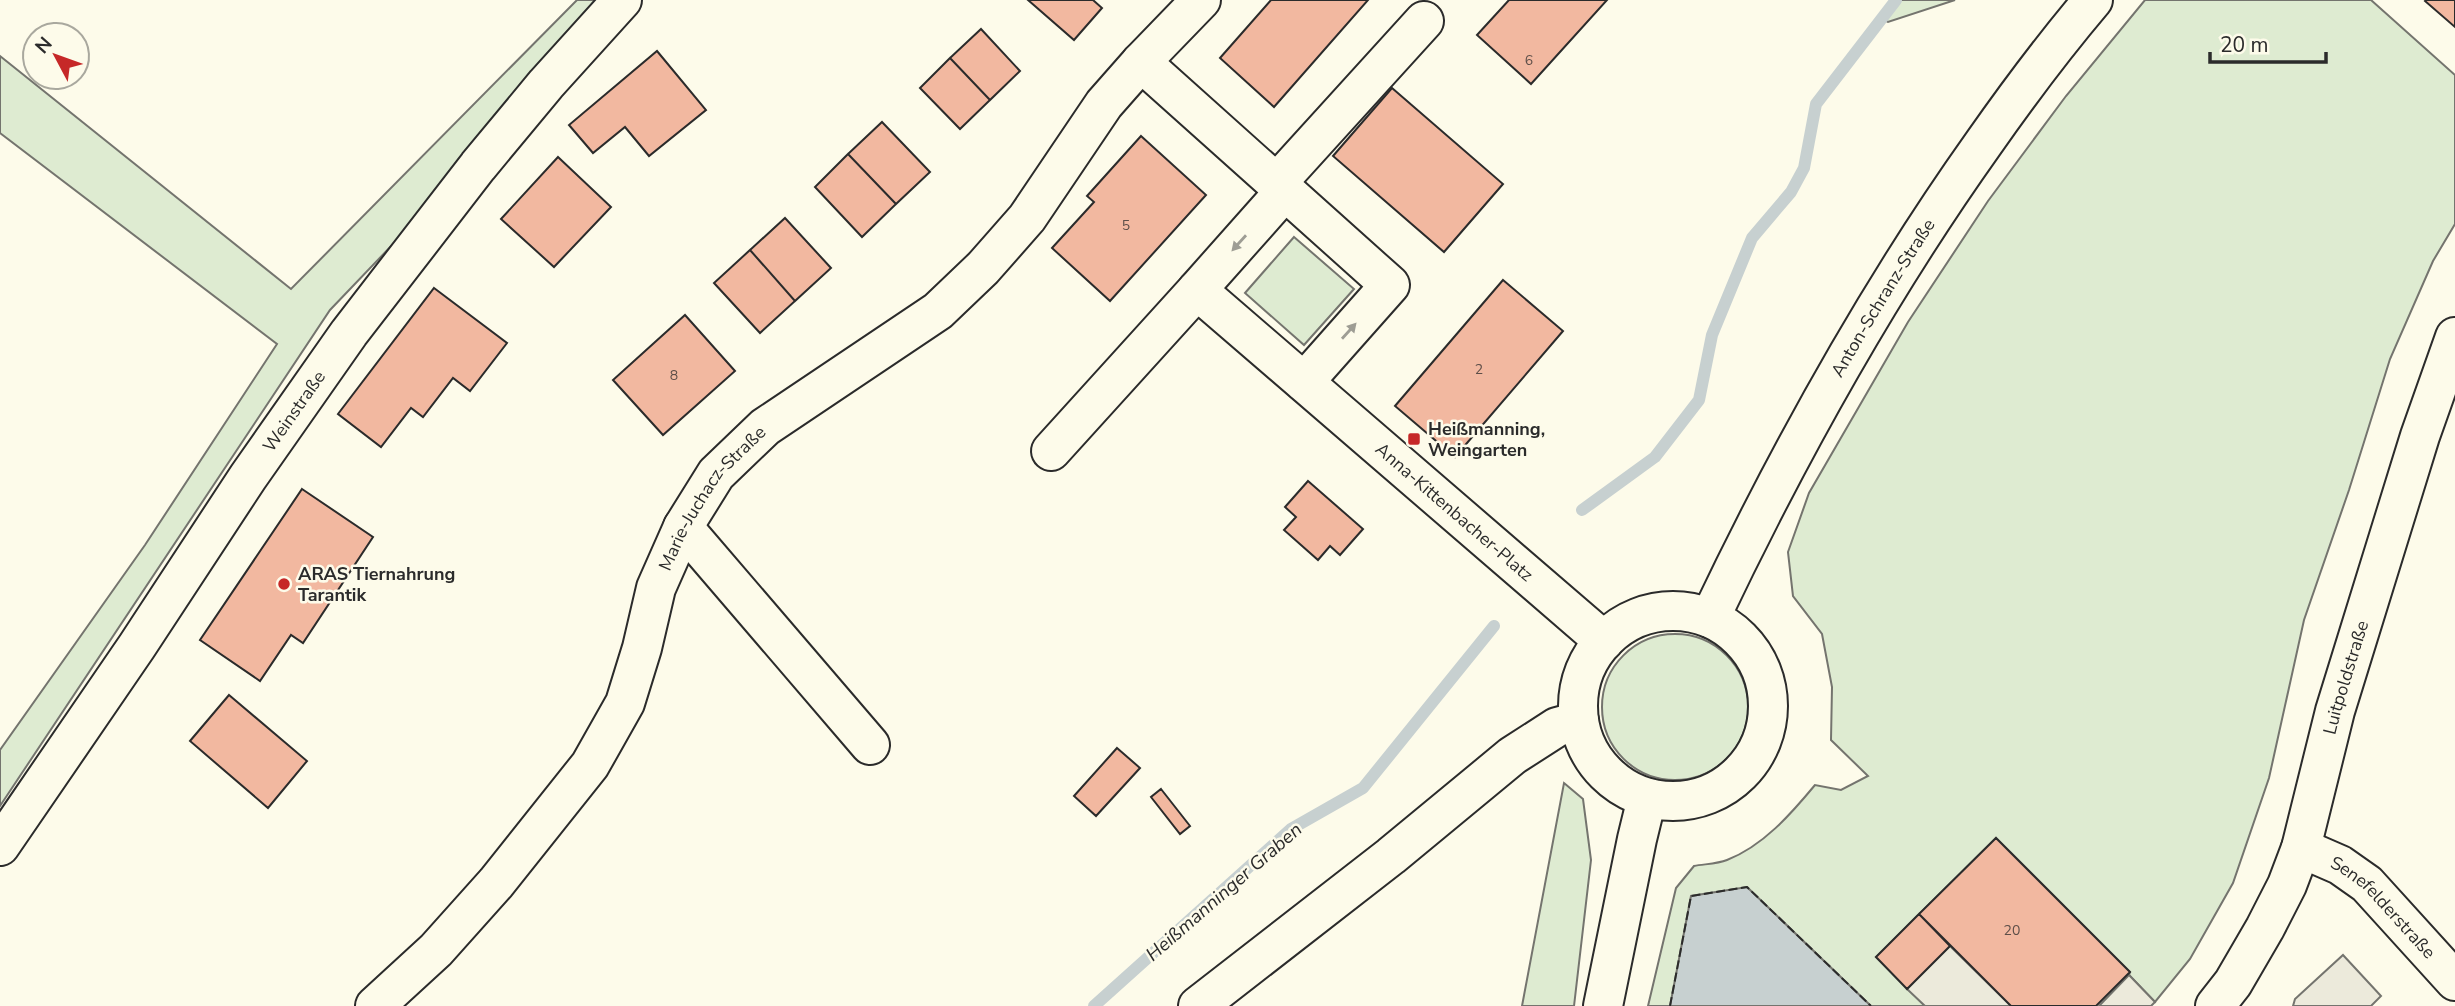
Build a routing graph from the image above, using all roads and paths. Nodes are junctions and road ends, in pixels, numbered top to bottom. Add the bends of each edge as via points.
1 (622, 0) edge
2 (1201, 0) edge
3 (2093, 0) edge
4 (1424, 21) dead end
5 (1141, 62) junction
6 (1280, 188) junction
7 (1197, 290) junction
8 (2455, 337) edge
9 (1304, 382) junction
10 (1051, 451) dead end
11 (683, 527) junction
12 (1710, 618) junction
13 (1604, 641) junction
14 (1579, 721) junction
15 (870, 746) dead end
16 (1647, 798) junction
17 (0, 846) edge
18 (2301, 848) junction
19 (2455, 981) edge
20 (375, 1006) edge
21 (1198, 1006) edge
22 (1603, 1006) edge
23 (2215, 1006) edge

1 - 17 street, Weinstraße via 487,156 349,333
2 - 5 street, Marie-Juchacz-Straße
3 - 12 street, Anton-Schranz-Straße via 1943,200 1878,302 1803,431
4 - 6 street
5 - 6 street
5 - 11 street, Marie-Juchacz-Straße via 1104,104 1027,218 983,268 938,311 765,426 716,474
6 -> 7 street
9 -> 6 street via 1390,285
7 - 9 street, Anna-Kittenbacher-Platz
7 - 10 street
8 - 18 street, Luitpoldstraße via 2335,711
9 - 13 street, Anna-Kittenbacher-Platz
11 - 15 street
11 - 20 street, Marie-Juchacz-Straße via 656,587 625,703 590,765 496,883 436,950
12 - 13 street via 1662,611 1620,627
12 - 16 street via 1728,627 1760,665 1769,713 1764,738 1750,763 1730,784 1704,797 1676,802
13 - 14 street via 1583,678
14 - 16 street via 1587,747 1602,770 1622,787
14 - 21 street via 1557,727 1512,756
16 - 22 street
18 - 19 street, Senefelderstraße via 2367,884
18 - 23 street, Luitpoldstraße via 2265,928

